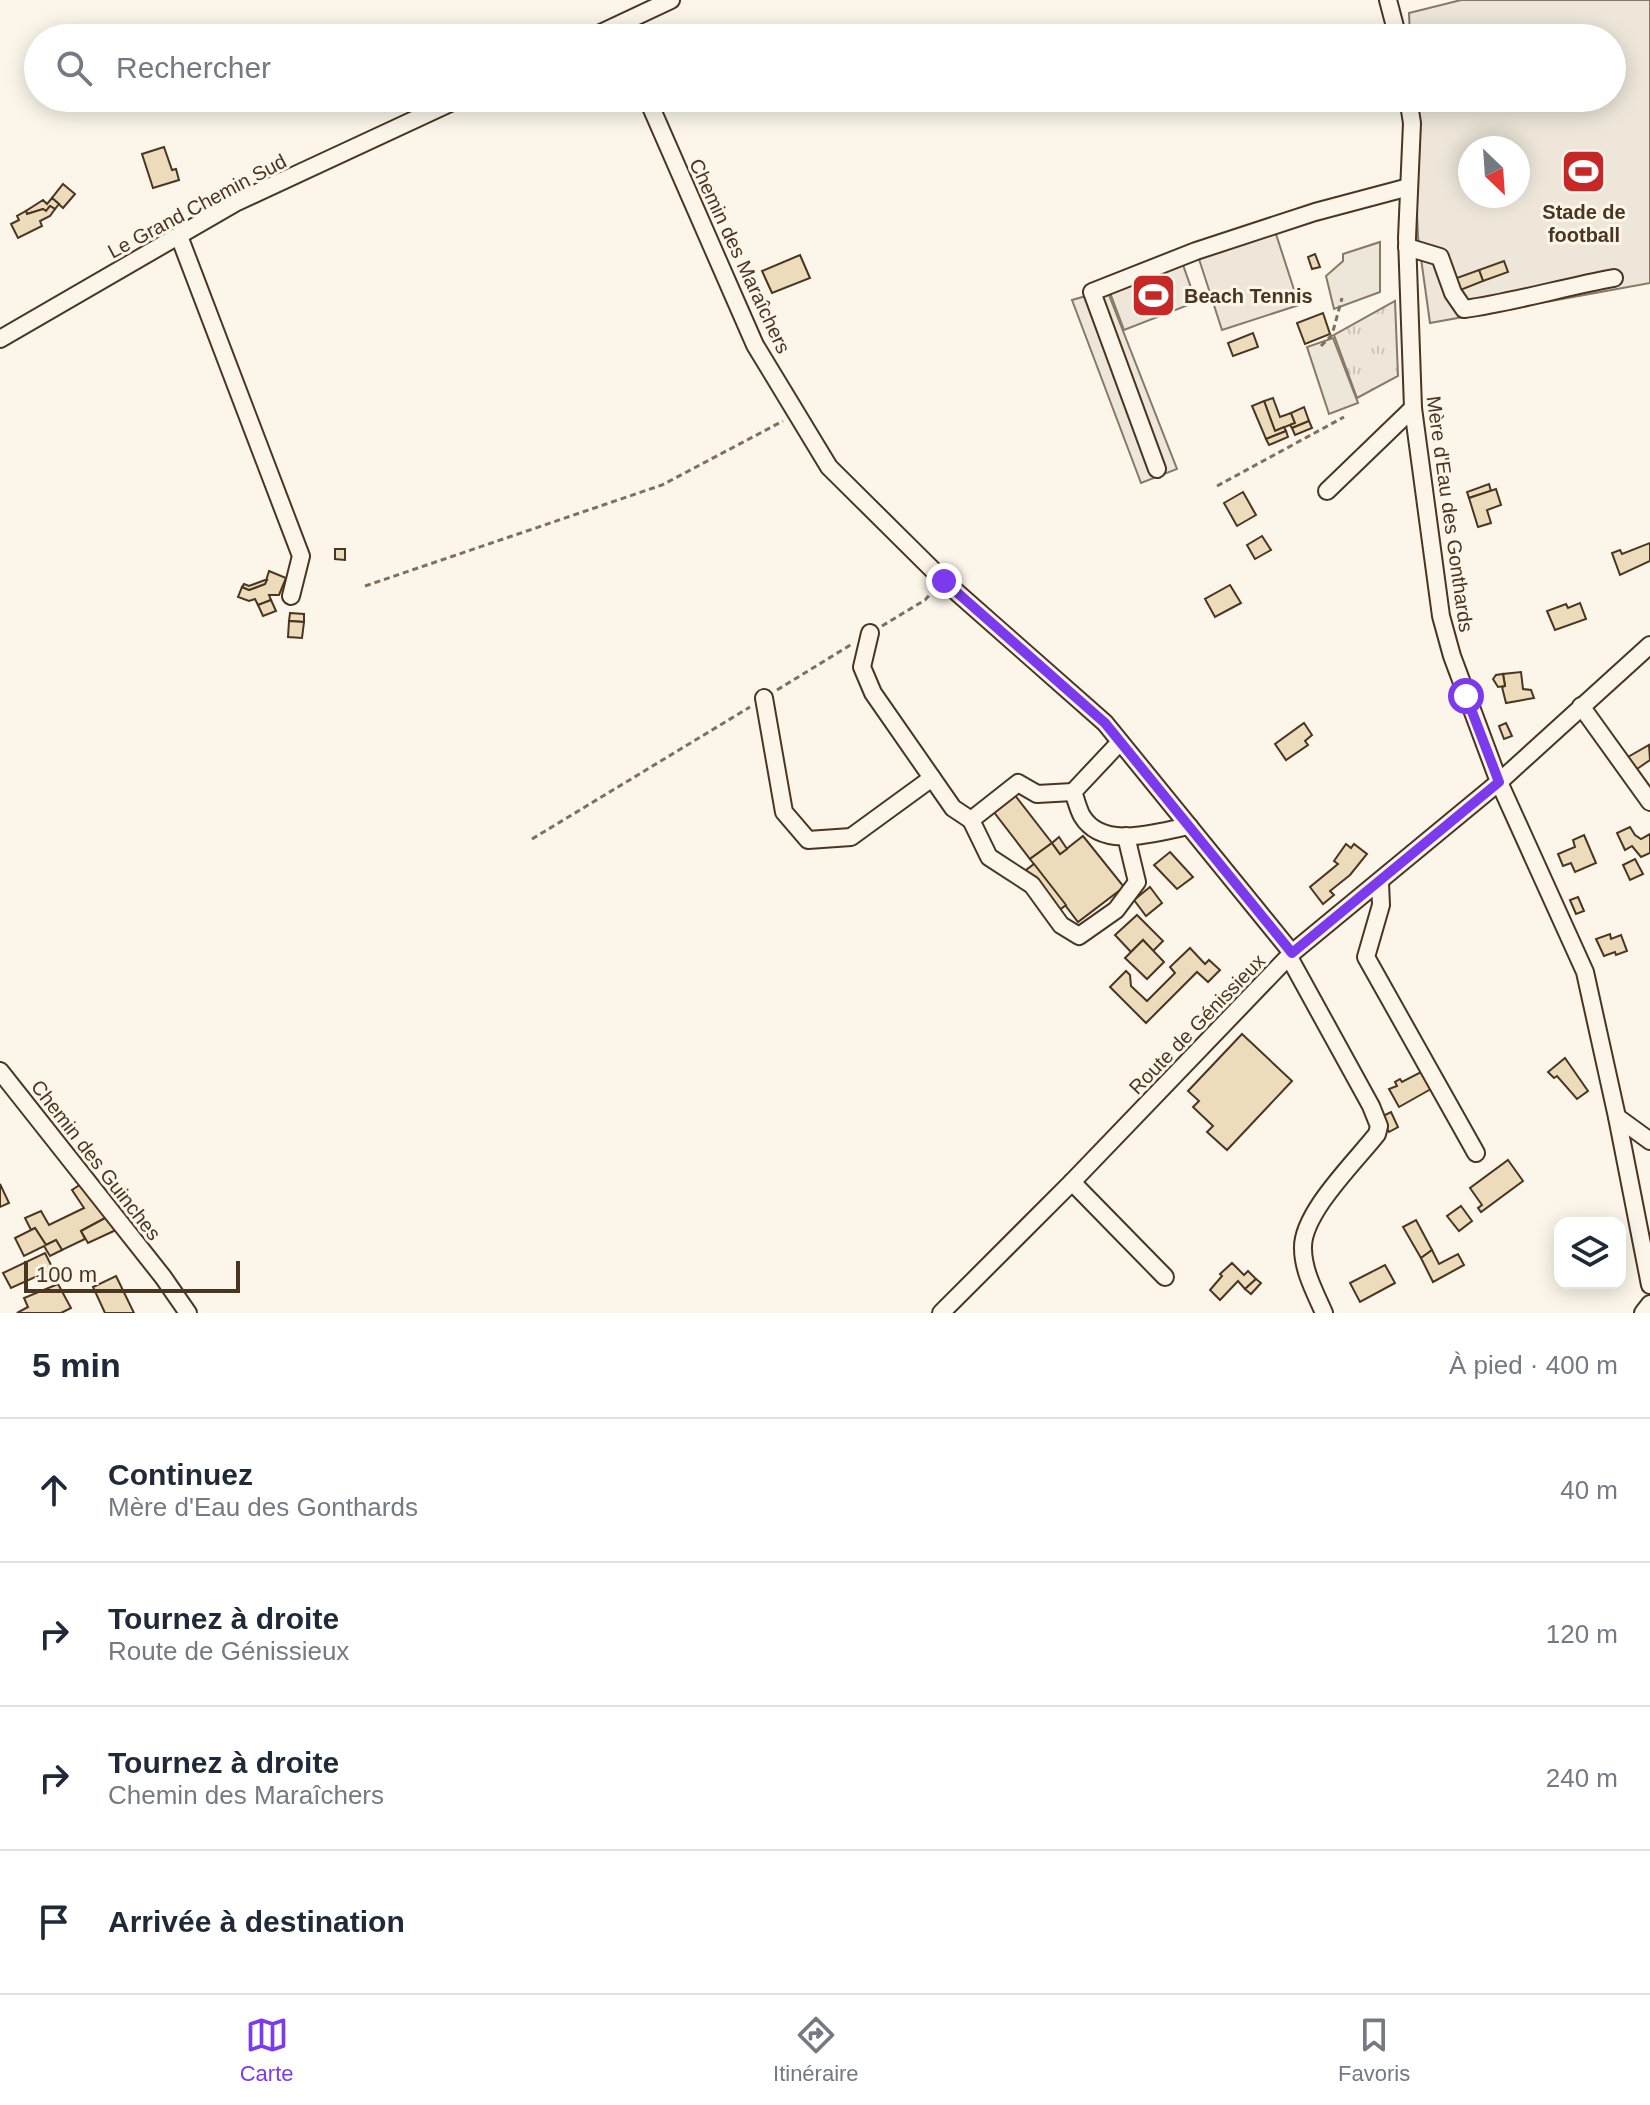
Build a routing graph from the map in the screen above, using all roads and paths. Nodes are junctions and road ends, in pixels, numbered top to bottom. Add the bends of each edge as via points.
1 (671, 0) edge
2 (1388, 0) edge
3 (630, 24) edge
4 (1394, 24) edge
5 (431, 112) edge
6 (653, 112) edge
7 (1410, 112) edge
8 (1409, 187) junction
9 (179, 236) junction
10 (1407, 247) junction
11 (1614, 278) dead end
12 (1342, 298) dead end
13 (0, 339) edge
14 (1321, 346) dead end
15 (1413, 408) junction
16 (797, 414) junction
17 (1344, 417) dead end
18 (1157, 469) dead end
19 (1217, 486) dead end
20 (1327, 491) dead end
21 (944, 581) junction
22 (365, 586) dead end
23 (291, 596) dead end
24 (870, 633) junction
25 (1650, 645) edge
26 (764, 698) junction
27 (1581, 706) junction
28 (1120, 742) junction
29 (932, 778) junction
30 (1499, 782) junction
31 (1073, 792) junction
32 (1650, 802) edge
33 (971, 820) junction
34 (1189, 826) junction
35 (1126, 836) junction
36 (532, 839) dead end
37 (1380, 883) junction
38 (1290, 955) junction
39 (0, 1071) edge
40 (1617, 1117) junction
41 (1650, 1141) edge
42 (1476, 1153) dead end
43 (1072, 1182) junction
44 (1165, 1277) dead end
45 (1650, 1285) edge
46 (1650, 1304) edge
47 (188, 1313) edge
48 (941, 1313) edge
49 (1324, 1313) edge
50 (1643, 1313) edge

1 - 3 street
2 - 4 street
5 - 9 street, Le Grand Chemin Sud via 235,203
6 - 16 street, Chemin des Maraîchers via 755,345
7 - 8 street, Mère d'Eau des Gonthards
8 - 10 street, Mère d'Eau des Gonthards
8 - 18 street via 1210,246 1092,292
9 - 13 street, Le Grand Chemin Sud
9 - 23 street via 301,556
10 - 11 street via 1440,257 1464,309
10 - 15 street, Mère d'Eau des Gonthards
12 - 14 path via 1332,335
15 - 20 street
15 - 30 street, Mère d'Eau des Gonthards via 1441,616
16 - 21 street, Chemin des Maraîchers via 829,467
16 - 22 path via 662,485
17 - 19 path
21 - 24 path via 925,600
21 - 28 street, Chemin des Maraîchers
24 - 26 path
24 - 29 street via 862,667 873,693
25 - 27 street, Route de Génissieux
26 - 29 street via 784,812 808,840 851,837
26 - 36 path
27 - 30 street, Route de Génissieux
27 - 32 street
28 - 31 street
28 - 34 street, Chemin des Maraîchers
29 - 33 street via 953,808
30 - 37 street, Route de Génissieux
30 - 40 street, Mère d'Eau des Gonthards via 1585,972
31 - 33 street via 1037,794 1018,783
31 - 35 street via 1083,818 1105,836
33 - 35 street via 989,857 1032,885 1061,925 1079,936 1116,910 1137,882
34 - 35 street
34 - 38 street, Chemin des Maraîchers
37 - 38 street, Route de Génissieux
37 - 42 street via 1381,905 1366,957
38 - 43 street, Route de Génissieux
38 - 49 street, Chemin des Maraîchers via 1379,1126 1306,1230 1304,1260
39 - 47 street, Chemin des Guinches
40 - 41 street
40 - 45 street, Mère d'Eau des Gonthards
43 - 44 street
43 - 48 street, Route de Génissieux
46 - 50 street

